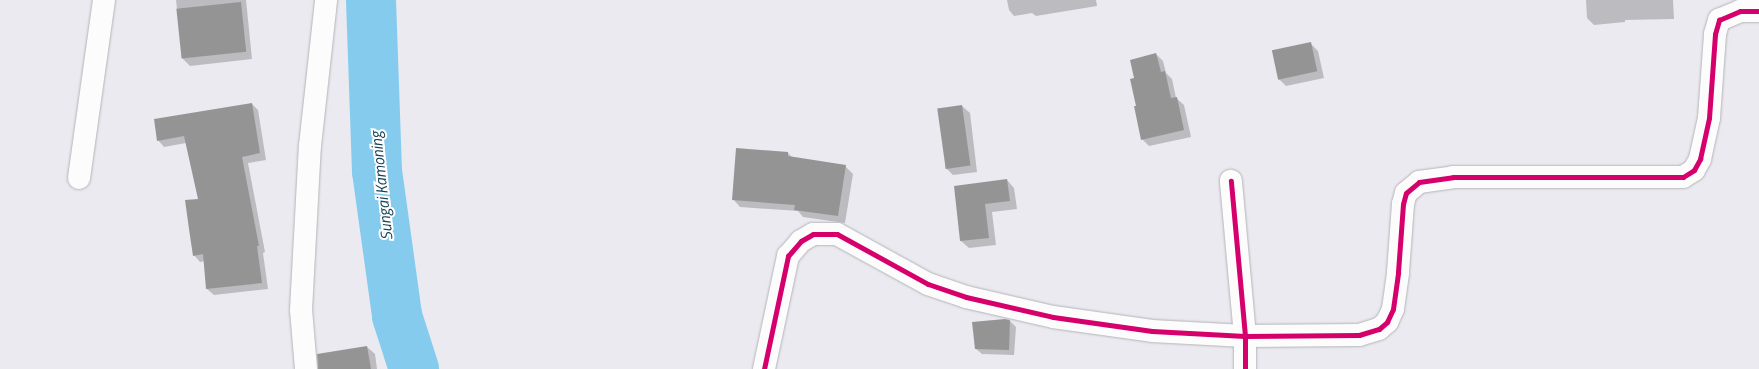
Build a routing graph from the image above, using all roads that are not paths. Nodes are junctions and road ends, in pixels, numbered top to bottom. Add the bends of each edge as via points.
1 (104, 0) edge
2 (326, 0) edge
3 (1759, 11) edge
4 (79, 178) dead end
5 (1232, 181) dead end
6 (1245, 336) junction
7 (306, 369) edge
8 (764, 369) edge
9 (1246, 369) edge

1 - 4 street
2 - 7 street via 310,146 301,310
3 - 6 street via 1740,11 1719,20 1715,34 1709,118 1700,159 1694,170 1683,178 1453,177 1418,182 1406,193 1403,204 1398,272 1392,309 1387,322 1379,329 1359,335
5 - 6 street
6 - 8 street via 1152,331 1053,317 966,297 928,284 837,234 813,234 801,241 788,256
6 - 9 street

